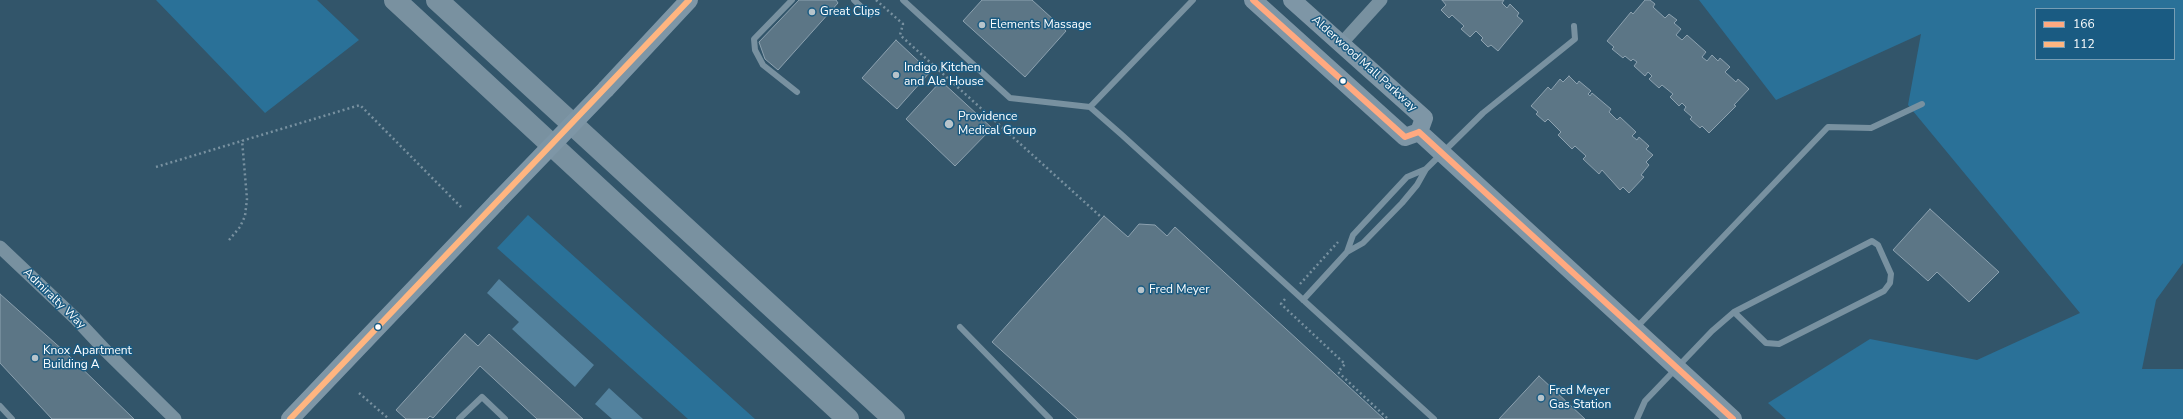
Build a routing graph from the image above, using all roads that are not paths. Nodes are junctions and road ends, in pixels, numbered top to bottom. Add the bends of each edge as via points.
1 (395, 0) edge
2 (437, 0) edge
3 (689, 0) edge
4 (792, 0) edge
5 (854, 0) edge
6 (903, 0) edge
7 (1193, 0) edge
8 (1254, 0) edge
9 (1292, 0) edge
10 (1381, 0) edge
11 (870, 15) dead end
12 (1574, 26) dead end
13 (1341, 44) junction
14 (797, 92) dead end
15 (1922, 104) dead end
16 (1090, 107) junction
17 (1419, 132) junction
18 (1442, 153) junction
19 (1426, 169) junction
20 (0, 247) edge
21 (1346, 252) junction
22 (1302, 300) junction
23 (1734, 312) junction
24 (960, 327) dead end
25 (1635, 329) junction
26 (1676, 367) junction
27 (0, 406) edge
28 (12, 419) edge
29 (175, 419) edge
30 (290, 419) edge
31 (459, 419) edge
32 (505, 419) edge
33 (848, 419) edge
34 (894, 419) edge
35 (1050, 419) edge
36 (1434, 419) edge
37 (1637, 419) edge
38 (1733, 419) edge

1 - 33 highway
2 - 34 highway
3 - 30 main road, bridge
4 - 14 lane via 754,39 755,50 763,65
5 - 11 lane
6 - 16 lane via 1010,98
7 - 16 lane
8 - 17 main road via 1405,137
9 - 13 main road, Alderwood Mall Parkway
10 - 13 street
12 - 18 lane via 1575,39 1483,113
13 - 17 main road, Alderwood Mall Parkway via 1424,118
15 - 25 lane via 1870,128 1828,127
16 - 22 lane
17 - 18 main road
18 - 19 lane
18 - 25 main road
19 - 21 lane via 1418,185 1363,243
19 - 21 lane via 1407,177 1353,235
20 - 29 street, Admiralty Way
21 - 22 lane
22 - 36 lane
23 - 23 lane via 1766,343 1779,344 1884,291 1890,283 1891,274 1878,246 1872,241
23 - 26 lane
24 - 35 lane
25 - 26 main road
26 - 37 lane via 1645,401
26 - 38 main road
27 - 28 lane
31 - 32 lane via 482,397

